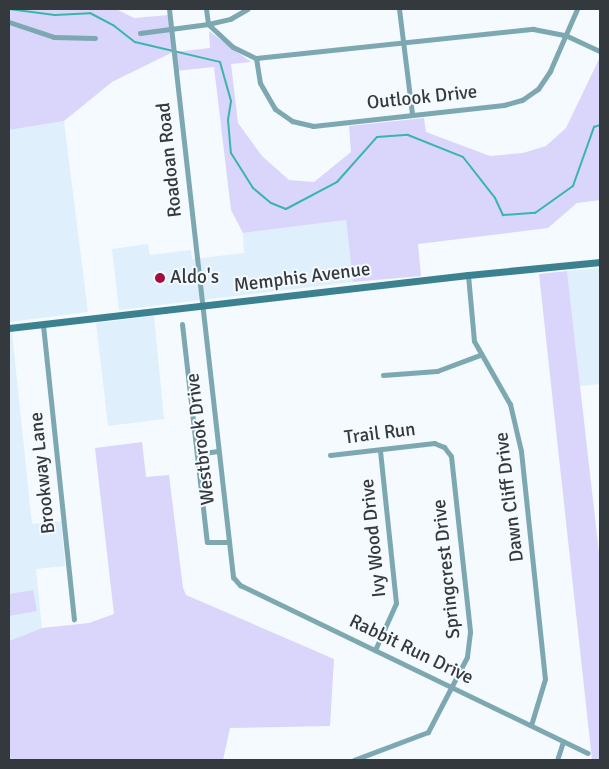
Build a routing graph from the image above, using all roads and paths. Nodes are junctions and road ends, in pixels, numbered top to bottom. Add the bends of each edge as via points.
1 (168, 9) edge
2 (206, 9) edge
3 (247, 9) edge
4 (399, 9) edge
5 (577, 9) edge
6 (9, 22) edge
7 (208, 24) junction
8 (171, 29) junction
9 (140, 33) dead end
10 (565, 35) junction
11 (95, 38) dead end
12 (403, 41) junction
13 (600, 51) edge
14 (256, 58) junction
15 (412, 114) junction
16 (600, 262) edge
17 (468, 274) junction
18 (201, 307) junction
19 (182, 324) dead end
20 (43, 325) junction
21 (9, 328) edge
22 (480, 355) junction
23 (383, 375) dead end
24 (434, 443) joint
25 (380, 450) junction
26 (218, 451) junction
27 (197, 454) junction
28 (330, 455) dead end
29 (228, 542) junction
30 (230, 566) joint
31 (74, 619) dead end
32 (375, 650) junction
33 (451, 687) junction
34 (531, 725) junction
35 (563, 742) junction
36 (587, 753) dead end
37 (354, 760) edge
38 (557, 760) edge

1 - 8 street, Roadoan Road
2 - 7 street
3 - 7 street via 230,19
4 - 12 street
5 - 10 street, Outlook Drive
6 - 11 street via 54,38
7 - 8 street
7 - 14 street via 232,47
8 - 9 street
8 - 18 street, Roadoan Road
10 - 12 street via 533,29
10 - 13 street
10 - 15 street, Outlook Drive via 550,71 538,89 522,100
12 - 14 street
12 - 15 street
14 - 15 street, Outlook Drive via 266,96 275,109 292,121 313,126
16 - 17 main road, Memphis Avenue
17 - 18 main road, Memphis Avenue
17 - 22 street, Dawn Cliff Drive via 474,341
18 - 20 main road, Memphis Avenue
18 - 26 street, Westbrook Drive
19 - 27 street
20 - 21 main road, Memphis Avenue
20 - 31 street, Brookway Lane
22 - 23 street via 437,371
22 - 34 street, Dawn Cliff Drive via 510,404 521,450 545,679
24 - 25 street, Trail Run
24 - 33 street, Springcrest Drive via 444,447 450,456 470,632 467,657
25 - 28 street, Trail Run
25 - 32 street, Ivy Wood Drive via 396,603
26 - 27 street
26 - 29 street, Westbrook Drive
27 - 29 street via 208,542
29 - 30 street, Westbrook Drive
30 - 32 street, Rabbit Run Drive via 240,585
32 - 33 street, Rabbit Run Drive
33 - 34 street, Rabbit Run Drive
33 - 37 street, Springcrest Drive via 428,732
34 - 35 street, Rabbit Run Drive
35 - 36 street, Rabbit Run Drive
35 - 38 street

